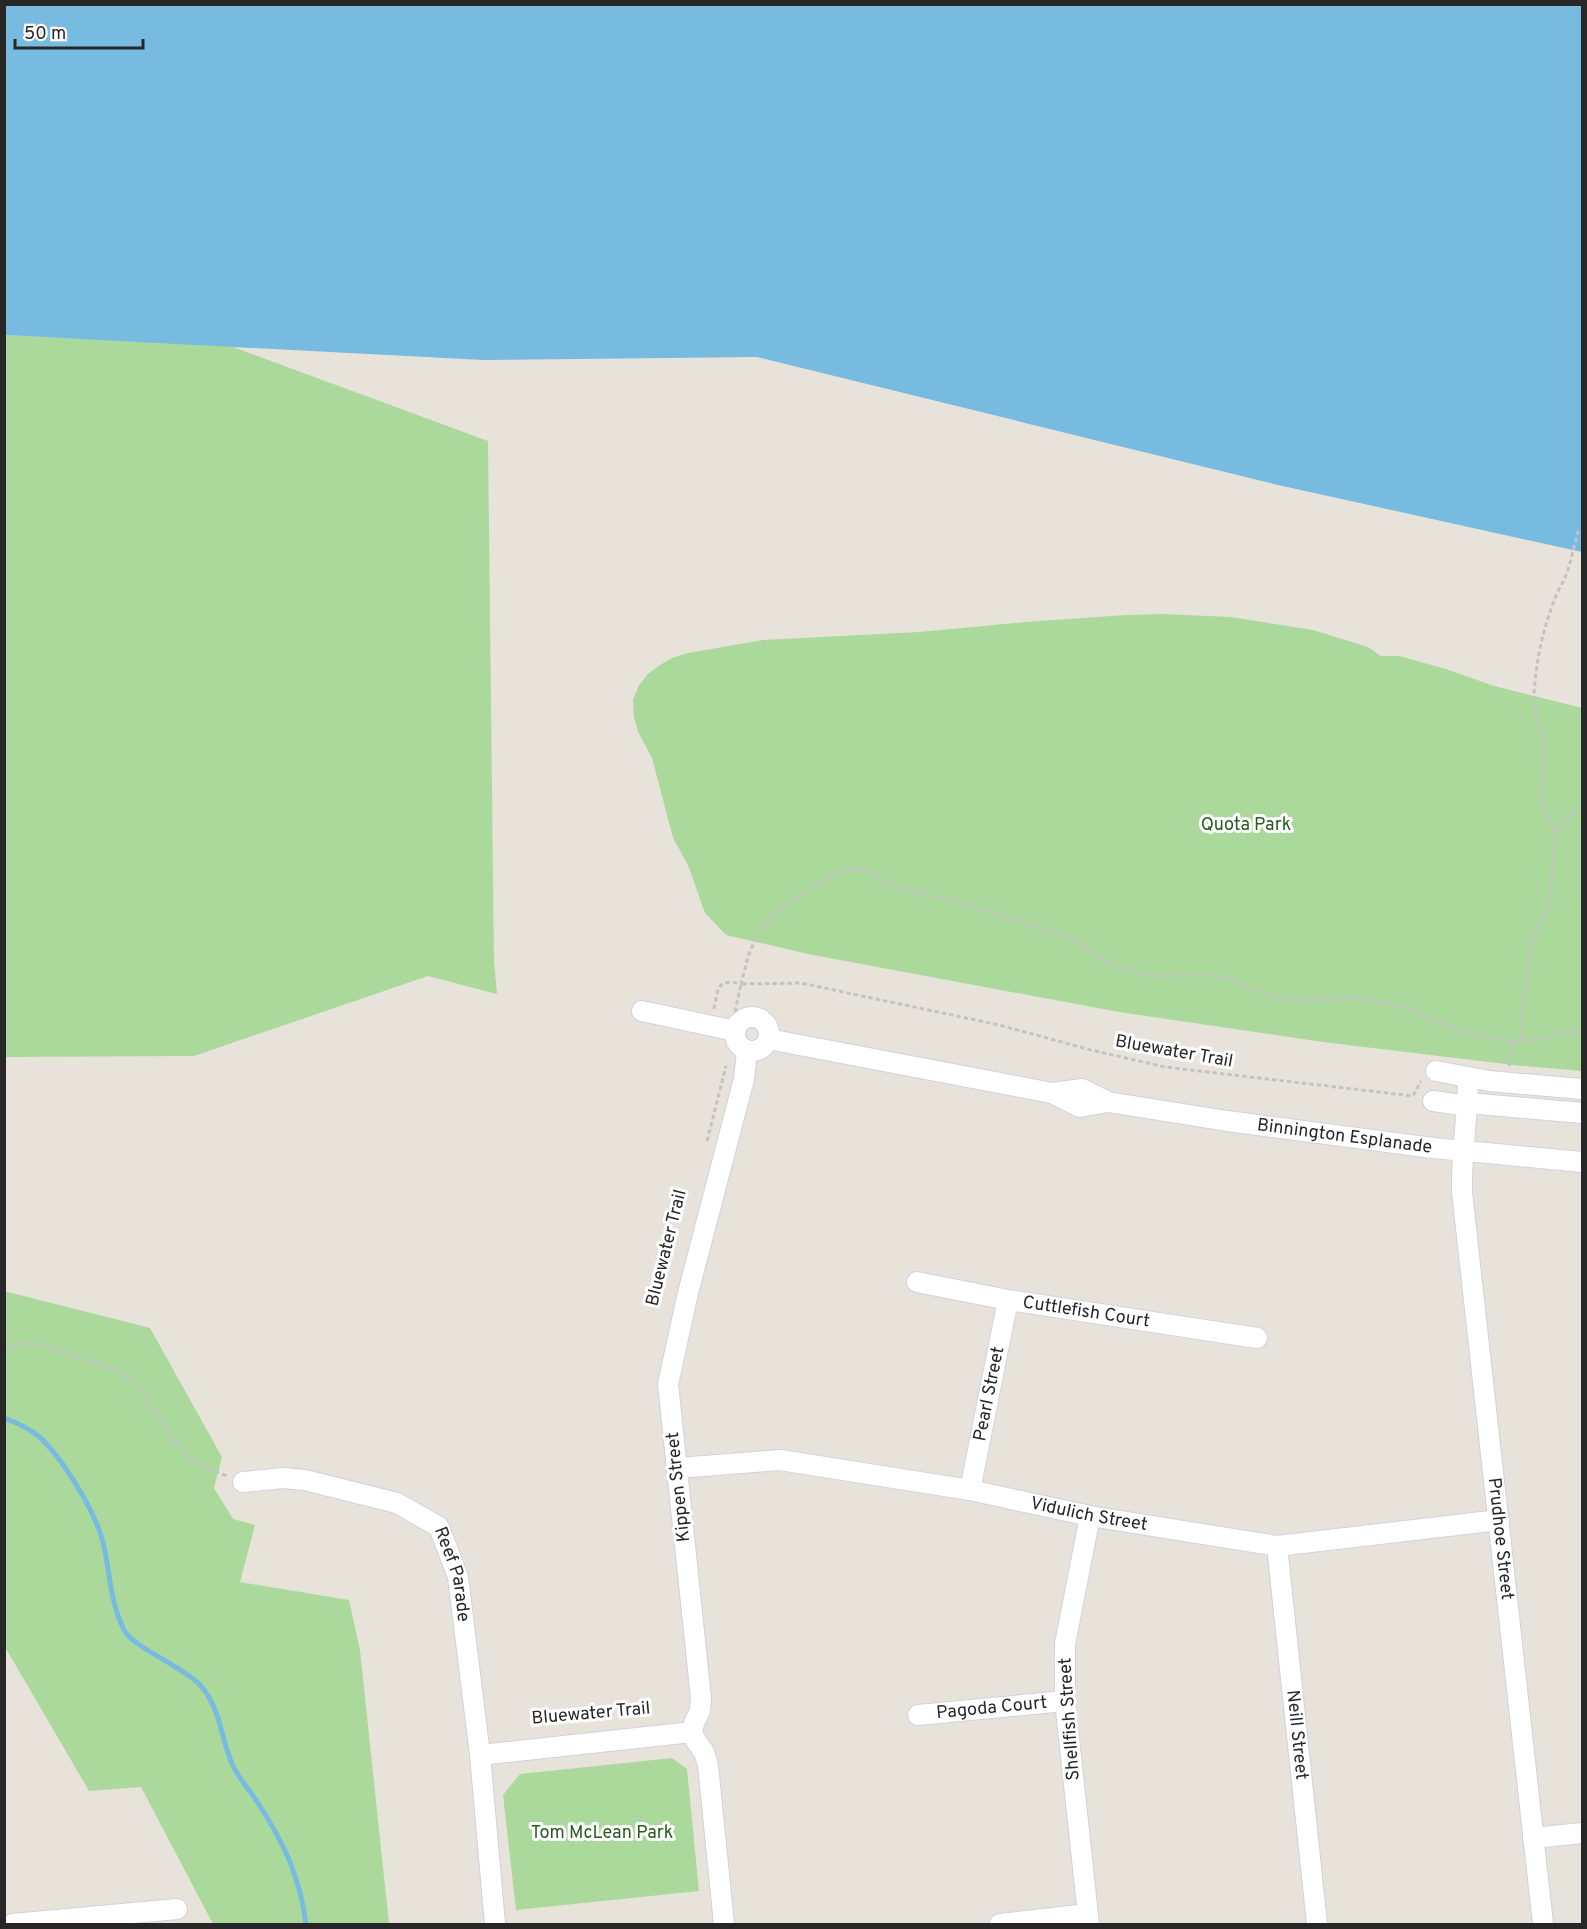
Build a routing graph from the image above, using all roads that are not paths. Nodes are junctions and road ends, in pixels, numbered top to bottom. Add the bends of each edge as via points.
1 (642, 1011) dead end
2 (733, 1031) junction
3 (768, 1039) junction
4 (747, 1051) junction
5 (1430, 1074) road end
6 (1468, 1077) junction
7 (1582, 1089) edge
8 (1433, 1101) dead end
9 (1468, 1105) junction
10 (1582, 1113) edge
11 (1463, 1151) junction
12 (1582, 1162) edge
13 (917, 1282) dead end
14 (1008, 1300) junction
15 (1257, 1338) dead end
16 (678, 1468) junction
17 (243, 1482) road end
18 (970, 1490) junction
19 (1090, 1516) junction
20 (1499, 1520) junction
21 (1276, 1546) junction
22 (1065, 1701) junction
23 (918, 1715) dead end
24 (692, 1732) junction
25 (480, 1755) junction
26 (1582, 1833) edge
27 (1533, 1838) junction
28 (177, 1909) dead end
29 (1089, 1919) edge
30 (13, 1924) edge
31 (495, 1924) edge
32 (724, 1924) edge
33 (1000, 1924) edge
34 (1317, 1924) edge
35 (1542, 1924) edge

1 - 2 street
2 - 3 street via 741,1021 756,1018 768,1028
2 - 4 street via 738,1045
3 - 4 street via 760,1050
3 - 11 street, Binnington Esplanade via 1052,1093 1082,1089 1108,1102
4 - 16 street, Kippen Street via 744,1079 668,1384
5 - 6 street
6 - 7 street
6 - 9 street, Prudhoe Street
8 - 9 street
9 - 10 street
9 - 11 street, Prudhoe Street
11 - 12 street, Binnington Esplanade
11 - 20 street, Prudhoe Street via 1462,1192
13 - 14 street, Cuttlefish Court
14 - 15 street, Cuttlefish Court
14 - 18 street, Pearl Street
16 - 18 street, Vidulich Street via 780,1460
16 - 24 street, Kippen Street via 701,1698
17 - 25 street, Reef Parade via 305,1480 397,1503 440,1527 458,1577
18 - 19 street, Vidulich Street
19 - 21 street, Vidulich Street
19 - 22 street, Shellfish Street via 1065,1644
20 - 21 street, Vidulich Street
20 - 27 street, Prudhoe Street
21 - 34 street, Neill Street
22 - 23 street, Pagoda Court
22 - 29 street, Shellfish Street
24 - 25 street
24 - 32 street via 708,1765
25 - 31 street, Reef Parade
26 - 27 street
27 - 35 street, Prudhoe Street
28 - 30 street
29 - 33 street

